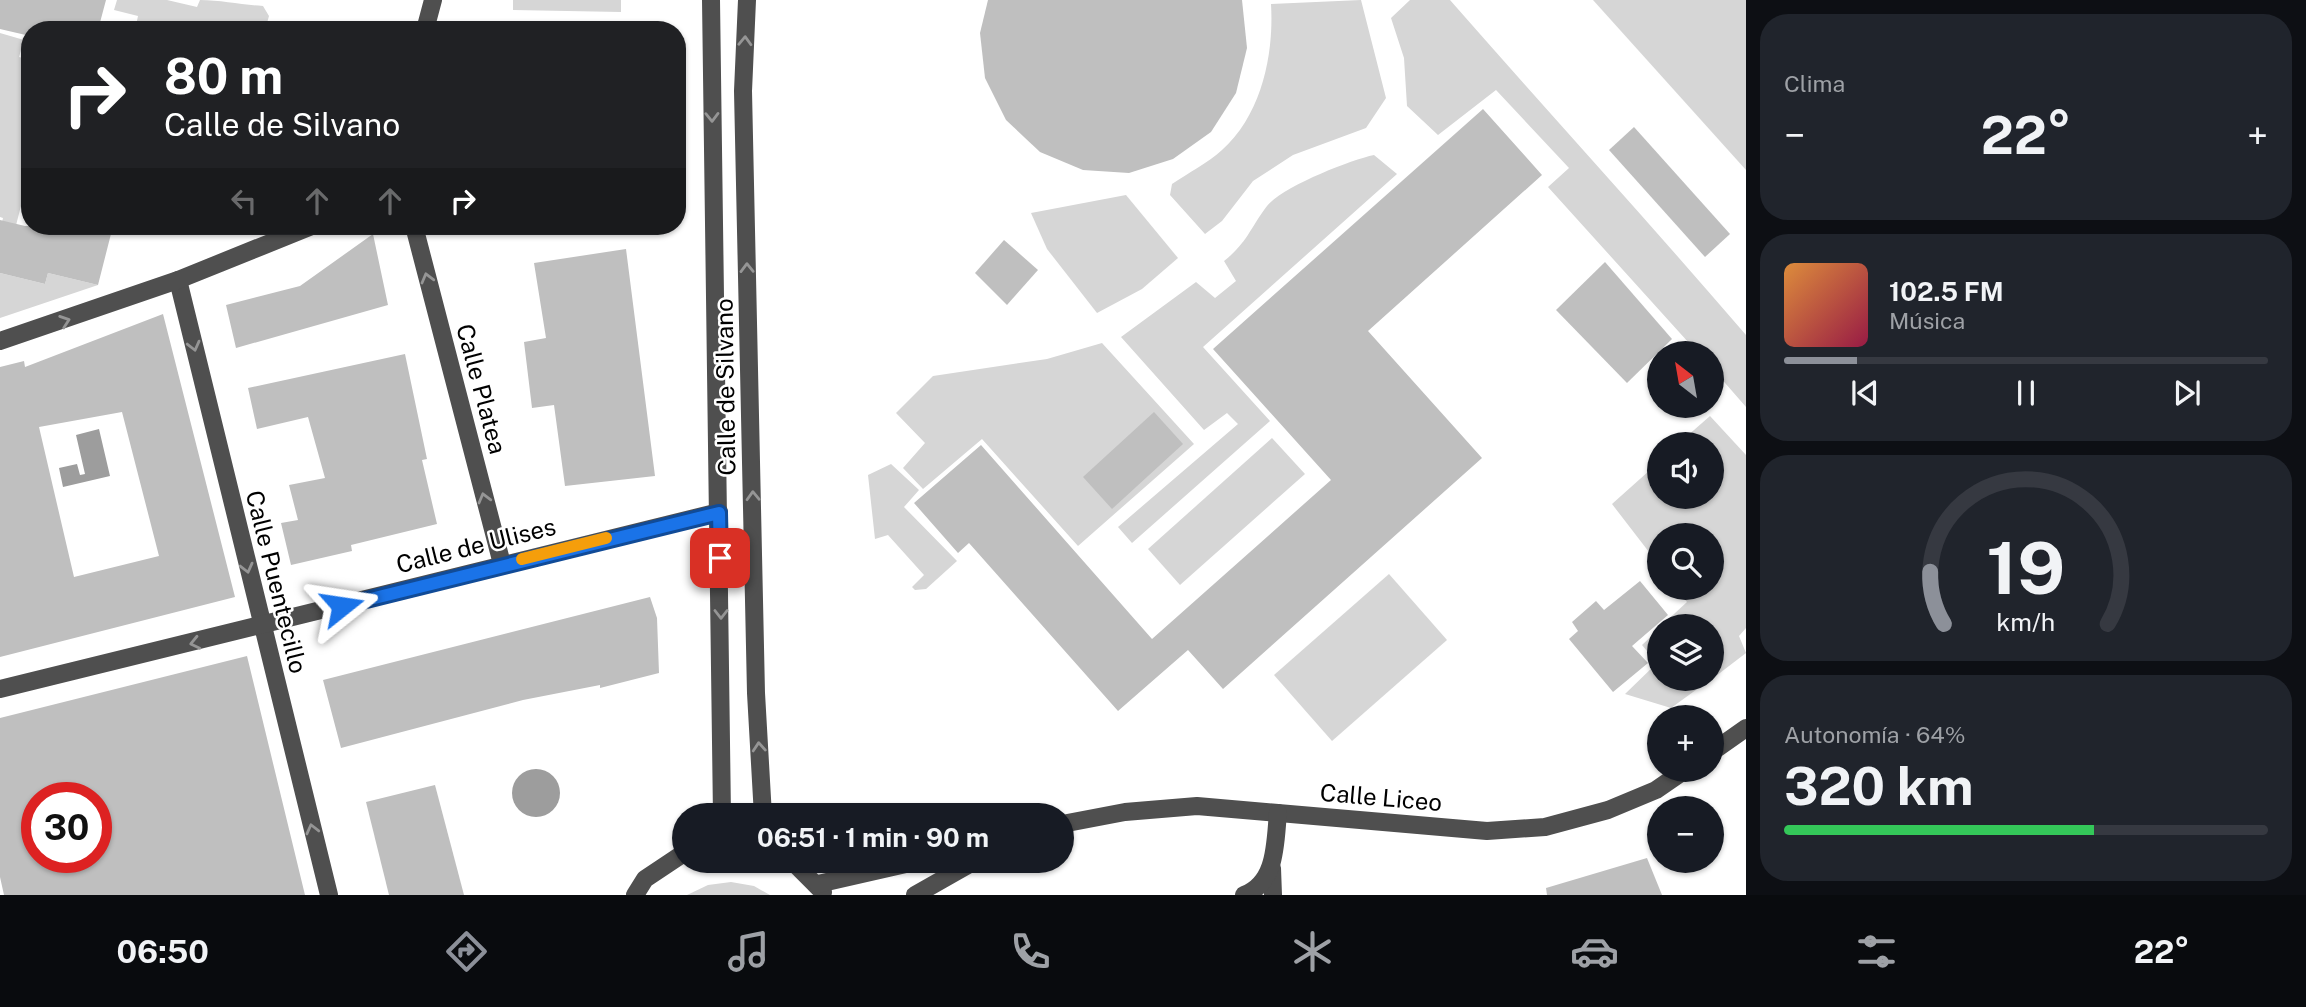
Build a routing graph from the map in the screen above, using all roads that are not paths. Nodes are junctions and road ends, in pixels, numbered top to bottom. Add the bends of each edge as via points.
1 (433, 0) edge
2 (712, 0) edge
3 (747, 0) edge
4 (427, 21) edge
5 (290, 235) edge
6 (416, 235) edge
7 (177, 280) junction
8 (0, 341) edge
9 (719, 513) junction
10 (502, 564) junction
11 (262, 627) junction
12 (0, 689) edge
13 (1746, 728) edge
14 (1724, 744) edge
15 (1668, 782) edge
16 (722, 803) edge
17 (762, 803) edge
18 (1278, 813) junction
19 (1074, 822) edge
20 (672, 861) edge
21 (1272, 867) junction
22 (804, 873) edge
23 (878, 873) edge
24 (954, 873) edge
25 (821, 890) edge
26 (329, 895) edge
27 (635, 895) edge
28 (915, 895) edge
29 (1244, 895) edge
30 (1273, 895) edge

1 - 4 street
2 -> 9 street, Calle de Silvano
17 -> 3 street, Calle de Silvano via 743,91
5 - 7 street
10 -> 6 street, Calle Platea
8 -> 7 street
7 -> 11 street, Calle Puentecillo
9 - 10 street, Calle de Ulises
9 -> 16 street, Calle de Silvano
10 - 11 street, Calle de Ulises
11 -> 12 street, Calle de Ulises
26 -> 11 street, Calle Puentecillo
13 - 14 street
15 - 18 street, Calle Liceo via 1608,810 1545,827 1487,831
18 - 19 street, Calle Liceo via 1197,806
18 - 21 street
20 - 27 street via 645,879
21 - 29 street via 1252,892
21 - 30 street
22 - 25 street
23 - 25 street
24 - 28 street

